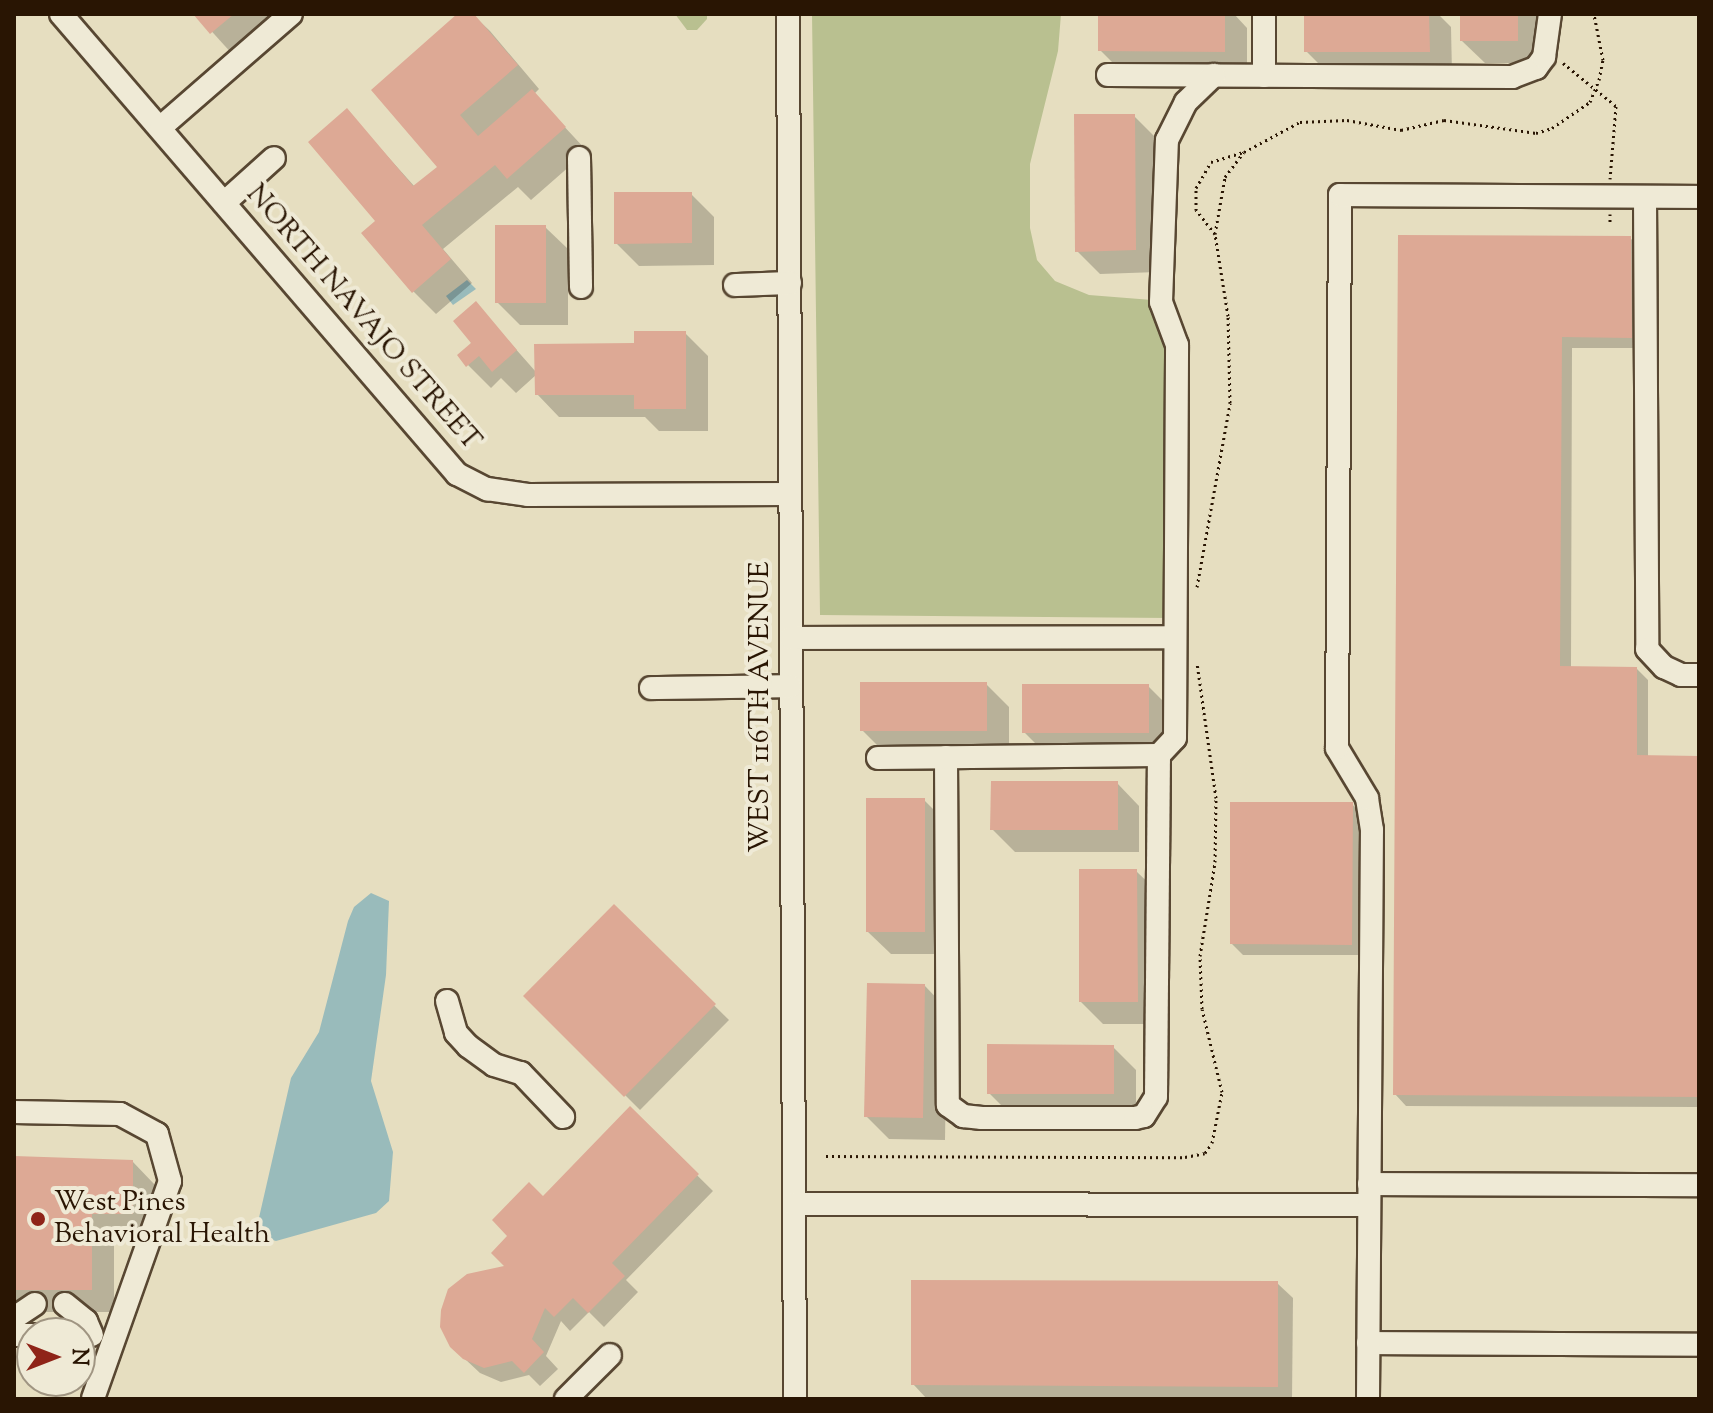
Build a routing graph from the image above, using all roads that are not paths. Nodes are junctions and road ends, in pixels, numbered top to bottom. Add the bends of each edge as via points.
1 (61, 14) edge
2 (291, 14) edge
3 (788, 14) edge
4 (1264, 14) edge
5 (1550, 14) edge
6 (1108, 75) dead end
7 (1214, 75) junction
8 (1264, 76) junction
9 (161, 127) junction
10 (274, 158) dead end
11 (579, 158) dead end
12 (1645, 197) junction
13 (1699, 197) edge
14 (224, 203) junction
15 (790, 283) junction
16 (735, 285) dead end
17 (581, 287) dead end
18 (789, 494) junction
19 (1175, 637) junction
20 (791, 638) junction
21 (1699, 675) edge
22 (790, 686) junction
23 (651, 688) dead end
24 (1159, 755) junction
25 (946, 757) junction
26 (878, 758) dead end
27 (447, 1001) dead end
28 (14, 1112) edge
29 (563, 1117) dead end
30 (1699, 1185) edge
31 (1369, 1194) junction
32 (794, 1204) junction
33 (35, 1304) dead end
34 (65, 1304) dead end
35 (81, 1317) edge
36 (14, 1318) edge
37 (96, 1335) edge
38 (115, 1335) junction
39 (1368, 1343) junction
40 (1699, 1345) edge
41 (610, 1355) dead end
42 (579, 1394) edge
43 (93, 1399) edge
44 (795, 1399) edge
45 (1368, 1399) edge

1 - 9 street, NORTH NAVAJO STREET
2 - 9 street
3 - 15 street, WEST 116TH AVENUE
4 - 8 street
5 - 8 street via 1544,57 1536,68 1512,77
6 - 7 street
7 - 8 street
7 - 19 street via 1186,102 1167,140 1161,302 1177,345
9 - 14 street, NORTH NAVAJO STREET
10 - 14 street
11 - 17 street
12 - 13 street
12 - 21 street via 1647,649 1664,667 1681,675
12 - 31 street via 1340,195 1337,748 1367,798 1372,830
14 - 18 street, NORTH NAVAJO STREET via 412,428 474,485 528,495
15 - 16 street
15 - 18 street, WEST 116TH AVENUE
18 - 20 street, WEST 116TH AVENUE
19 - 20 street
19 - 24 street via 1175,738
20 - 22 street, WEST 116TH AVENUE
22 - 23 street
22 - 32 street, WEST 116TH AVENUE
24 - 25 street
24 - 25 street via 1156,1097 1144,1116 1135,1118 982,1118 963,1116 948,1105
25 - 26 street
27 - 29 street via 456,1033 468,1046 494,1065 521,1073
28 - 38 street via 120,1114 157,1134 170,1181
30 - 31 street
31 - 32 street
31 - 39 street
32 - 44 street, WEST 116TH AVENUE
33 - 36 street
34 - 35 street
37 - 38 street
38 - 43 street
39 - 40 street
39 - 45 street
41 - 42 street

